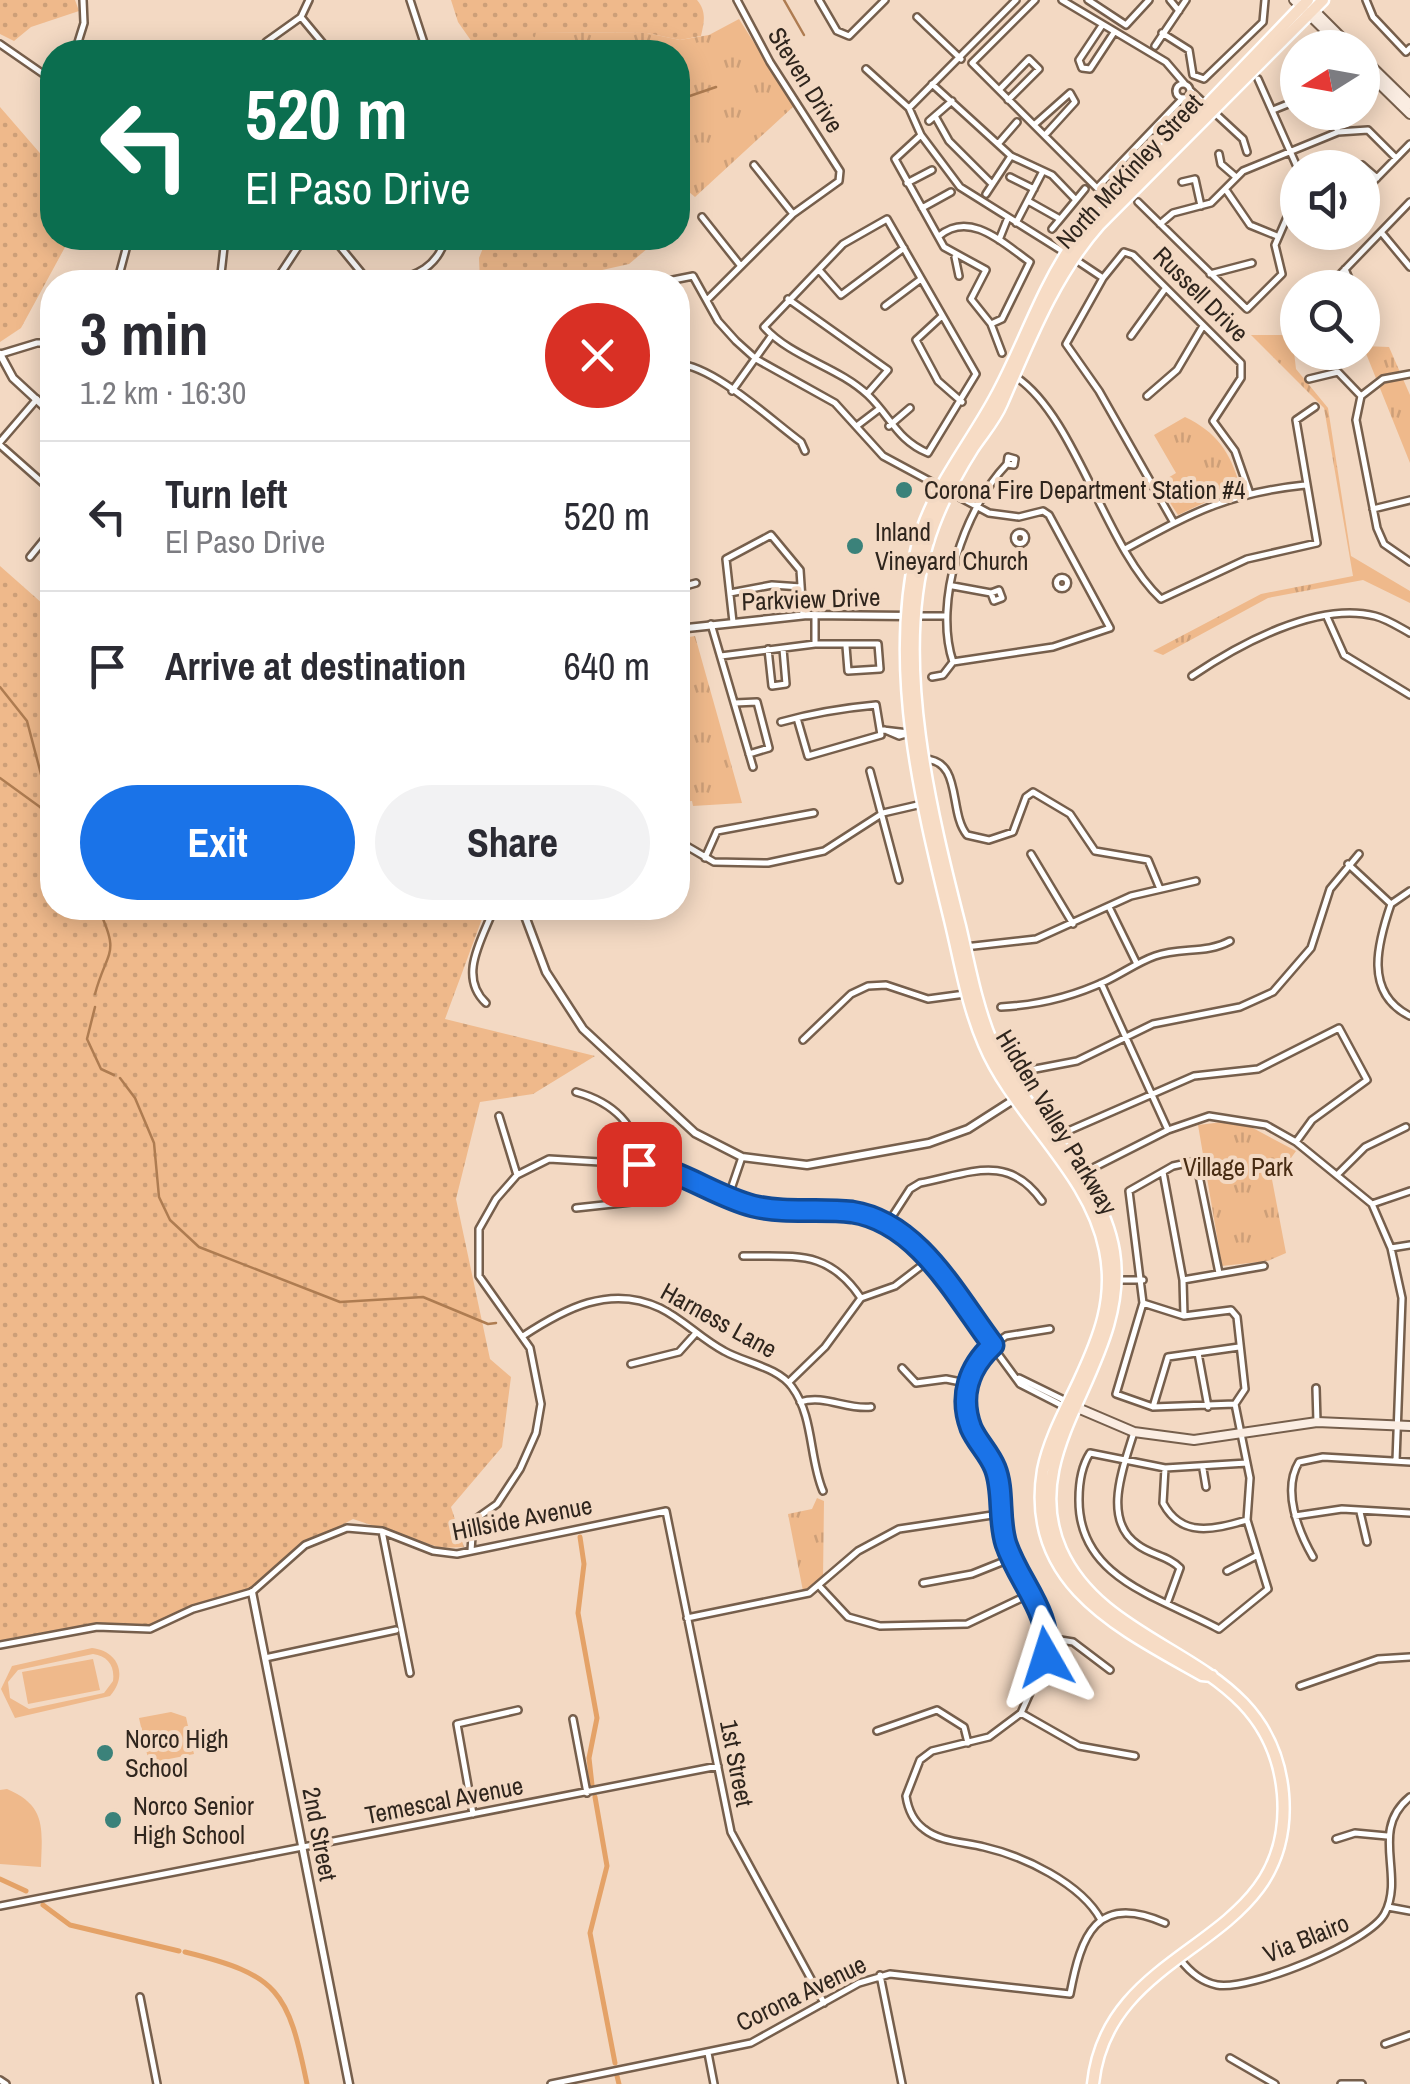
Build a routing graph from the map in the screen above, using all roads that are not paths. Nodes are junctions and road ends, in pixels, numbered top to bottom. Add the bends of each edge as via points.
1 (83, 0) edge
2 (308, 0) edge
3 (410, 0) edge
4 (738, 0) edge
5 (819, 0) edge
6 (885, 0) edge
7 (1035, 0) edge
8 (1062, 0) edge
9 (1088, 0) edge
10 (1150, 0) edge
11 (1170, 0) edge
12 (1186, 0) edge
13 (1264, 0) edge
14 (1323, 0) edge
15 (1366, 0) edge
16 (1012, 1) edge
17 (1305, 5) edge
18 (1180, 11) junction
19 (1022, 14) junction
20 (300, 17) junction
21 (917, 17) dead end
22 (1101, 27) junction
23 (1257, 28) junction
24 (1327, 30) edge
25 (1332, 30) edge
26 (1162, 33) junction
27 (1113, 34) junction
28 (1269, 39) junction
29 (79, 40) edge
30 (269, 40) edge
31 (320, 40) edge
32 (422, 40) edge
33 (0, 44) edge
34 (1155, 46) dead end
35 (1410, 48) edge
36 (961, 59) junction
37 (866, 69) dead end
38 (40, 72) edge
39 (1380, 75) edge
40 (1258, 78) dead end
41 (932, 84) junction
42 (1184, 84) junction
43 (1380, 85) edge
44 (998, 90) junction
45 (1190, 90) junction
46 (1183, 98) junction
47 (1008, 100) junction
48 (952, 101) junction
49 (1410, 104) edge
50 (1209, 106) junction
51 (1280, 107) edge
52 (908, 108) junction
53 (1272, 110) junction
54 (1410, 114) edge
55 (1017, 122) dead end
56 (1034, 125) junction
57 (1338, 132) joint
58 (921, 135) junction
59 (1045, 135) junction
60 (998, 144) junction
61 (1410, 144) edge
62 (1289, 150) edge
63 (1295, 150) edge
64 (1219, 154) dead end
65 (1011, 156) junction
66 (1280, 156) edge
67 (1396, 158) junction
68 (754, 165) dead end
69 (1253, 166) junction
70 (932, 170) dead end
71 (1043, 171) junction
72 (1380, 175) edge
73 (1010, 176) dead end
74 (1236, 177) junction
75 (1182, 182) dead end
76 (907, 183) junction
77 (992, 184) junction
78 (1034, 189) junction
79 (1085, 190) dead end
80 (1226, 190) junction
81 (951, 192) dead end
82 (986, 194) dead end
83 (1076, 200) junction
84 (1028, 202) junction
85 (1138, 202) dead end
86 (1410, 202) edge
87 (1201, 206) junction
88 (922, 208) junction
89 (792, 214) junction
90 (702, 217) dead end
91 (1060, 219) junction
92 (1008, 220) junction
93 (1016, 223) junction
94 (1160, 224) junction
95 (1052, 229) dead end
96 (1280, 230) edge
97 (1380, 232) joint
98 (939, 236) junction
99 (1277, 236) junction
100 (999, 240) junction
101 (904, 248) junction
102 (344, 250) edge
103 (442, 250) edge
104 (1363, 250) edge
105 (1070, 256) junction
106 (955, 257) junction
107 (1252, 263) dead end
108 (740, 265) junction
109 (1410, 267) edge
110 (1346, 268) edge
111 (359, 270) edge
112 (424, 270) edge
113 (818, 270) junction
114 (1210, 274) junction
115 (959, 276) dead end
116 (690, 277) edge
117 (1102, 278) junction
118 (921, 279) junction
119 (1165, 289) junction
120 (788, 299) junction
121 (707, 300) junction
122 (885, 306) dead end
123 (942, 316) junction
124 (995, 323) junction
125 (1203, 326) junction
126 (772, 335) junction
127 (1131, 336) dead end
128 (40, 346) edge
129 (1002, 353) dead end
130 (1, 354) edge
131 (756, 359) junction
132 (690, 366) edge
133 (1010, 374) junction
134 (1410, 374) edge
135 (1309, 379) dead end
136 (732, 391) junction
137 (867, 394) junction
138 (1147, 396) dead end
139 (1361, 396) junction
140 (36, 399) junction
141 (962, 402) junction
142 (40, 403) edge
143 (1315, 407) dead end
144 (879, 408) junction
145 (910, 408) dead end
146 (858, 425) junction
147 (889, 426) junction
148 (0, 443) edge
149 (805, 451) dead end
150 (1007, 464) dead end
151 (40, 479) edge
152 (1305, 485) junction
153 (944, 490) junction
154 (1249, 491) junction
155 (1410, 500) edge
156 (979, 506) junction
157 (1373, 509) junction
158 (1019, 517) junction
159 (1174, 523) junction
160 (1020, 532) dead end
161 (40, 544) edge
162 (1126, 549) junction
163 (30, 556) dead end
164 (1410, 562) edge
165 (1082, 573) junction
166 (1067, 581) dead end
167 (696, 583) dead end
168 (690, 585) edge
169 (952, 586) junction
170 (802, 587) junction
171 (730, 593) junction
172 (991, 593) dead end
173 (804, 615) junction
174 (815, 615) junction
175 (911, 616) junction
176 (946, 616) junction
177 (1327, 617) junction
178 (733, 622) junction
179 (711, 624) junction
180 (690, 627) edge
181 (1410, 634) edge
182 (815, 644) junction
183 (846, 646) junction
184 (782, 647) junction
185 (768, 649) junction
186 (721, 656) junction
187 (954, 662) junction
188 (1192, 676) dead end
189 (932, 678) dead end
190 (1410, 695) edge
191 (734, 703) junction
192 (920, 713) junction
193 (797, 718) junction
194 (781, 722) dead end
195 (883, 730) junction
196 (911, 733) junction
197 (749, 754) junction
198 (924, 763) junction
199 (752, 767) dead end
200 (870, 771) dead end
201 (922, 804) junction
202 (814, 813) dead end
203 (883, 813) junction
204 (938, 838) junction
205 (690, 849) edge
206 (1032, 854) dead end
207 (1359, 854) dead end
208 (705, 858) junction
209 (1348, 864) junction
210 (898, 880) dead end
211 (1196, 880) dead end
212 (1160, 889) junction
213 (1410, 892) edge
214 (1391, 904) junction
215 (1110, 908) junction
216 (490, 920) edge
217 (526, 920) edge
218 (1073, 924) junction
219 (1230, 941) dead end
220 (965, 948) junction
221 (1137, 964) junction
222 (1100, 984) junction
223 (968, 993) junction
224 (486, 1003) dead end
225 (1001, 1007) dead end
226 (1410, 1016) edge
227 (1127, 1036) junction
228 (803, 1040) dead end
229 (1030, 1070) dead end
230 (576, 1092) dead end
231 (1152, 1093) junction
232 (1018, 1097) junction
233 (499, 1116) dead end
234 (1406, 1127) dead end
235 (1168, 1130) junction
236 (1068, 1131) dead end
237 (1296, 1142) junction
238 (742, 1156) junction
239 (639, 1164) junction
240 (1163, 1172) junction
241 (1338, 1174) junction
242 (517, 1175) junction
243 (676, 1175) junction
244 (1076, 1178) junction
245 (1410, 1191) edge
246 (728, 1198) junction
247 (1042, 1202) dead end
248 (1372, 1204) junction
249 (576, 1208) dead end
250 (888, 1223) junction
251 (1410, 1245) edge
252 (1391, 1248) junction
253 (743, 1256) dead end
254 (929, 1260) junction
255 (1264, 1266) dead end
256 (1219, 1273) junction
257 (1113, 1280) junction
258 (1143, 1280) junction
259 (1184, 1280) junction
260 (860, 1298) junction
261 (1406, 1298) edge
262 (1143, 1303) junction
263 (1184, 1316) junction
264 (1050, 1329) dead end
265 (696, 1333) junction
266 (523, 1336) junction
267 (993, 1345) junction
268 (1239, 1347) junction
269 (1198, 1354) junction
270 (631, 1364) dead end
271 (902, 1368) dead end
272 (788, 1382) junction
273 (967, 1384) junction
274 (1316, 1388) dead end
275 (800, 1402) junction
276 (1236, 1404) junction
277 (1070, 1406) junction
278 (871, 1407) dead end
279 (1152, 1408) junction
280 (1208, 1408) junction
281 (1317, 1422) junction
282 (1398, 1425) junction
283 (1410, 1426) edge
284 (1134, 1432) junction
285 (1241, 1436) junction
286 (1126, 1459) junction
287 (1396, 1461) junction
288 (1410, 1462) edge
289 (1247, 1463) junction
290 (1166, 1468) junction
291 (1202, 1469) junction
292 (1206, 1487) dead end
293 (823, 1490) dead end
294 (666, 1510) joint
295 (1360, 1512) junction
296 (1410, 1513) edge
297 (999, 1514) junction
298 (1296, 1516) junction
299 (1247, 1520) junction
300 (382, 1531) junction
301 (1368, 1542) dead end
302 (470, 1551) junction
303 (1256, 1556) junction
304 (1012, 1558) junction
305 (1312, 1558) dead end
306 (1227, 1571) dead end
307 (923, 1583) dead end
308 (820, 1588) junction
309 (252, 1592) junction
310 (1030, 1594) junction
311 (1168, 1602) junction
312 (687, 1618) junction
313 (396, 1630) dead end
314 (1048, 1638) junction
315 (0, 1645) edge
316 (1410, 1657) edge
317 (265, 1658) junction
318 (1110, 1670) dead end
319 (410, 1673) dead end
320 (1300, 1686) dead end
321 (518, 1710) dead end
322 (1021, 1713) junction
323 (572, 1718) dead end
324 (877, 1731) dead end
325 (968, 1743) junction
326 (1134, 1756) dead end
327 (718, 1766) junction
328 (587, 1793) junction
329 (1410, 1796) edge
330 (474, 1814) junction
331 (1387, 1836) junction
332 (1336, 1839) dead end
333 (302, 1848) junction
334 (0, 1906) edge
335 (1388, 1907) junction
336 (1410, 1911) edge
337 (1101, 1920) junction
338 (1165, 1923) dead end
339 (1178, 1956) junction
340 (880, 1976) junction
341 (140, 1997) dead end
342 (824, 2003) junction
343 (1410, 2035) edge
344 (1385, 2044) dead end
345 (708, 2053) junction
346 (1230, 2058) dead end
347 (157, 2084) edge
348 (349, 2084) edge
349 (551, 2084) edge
350 (714, 2084) edge
351 (902, 2084) edge
352 (1093, 2084) edge
353 (1275, 2084) edge
354 (1341, 2084) edge
355 (1362, 2084) edge

1 - 29 street
2 - 20 street
3 - 32 street
4 - 89 street, Steven Drive via 840,171 839,180
5 - 6 street via 837,32 848,35
7 - 19 street
8 - 22 street
9 - 10 street via 1126,25
11 - 18 street
12 - 18 street
13 - 23 street via 1266,17
14 - 17 main road, North McKinley Street
15 - 35 street via 1384,30 1406,52
16 - 19 street
16 - 36 street
17 - 24 main road
17 - 25 main road
17 - 28 main road, North McKinley Street
17 - 50 main road, North McKinley Street
18 - 26 street
19 - 44 street via 972,63
20 - 30 street
20 - 31 street
21 - 36 street
22 - 27 street
22 - 27 street via 1079,60 1082,68 1090,69
23 - 26 street via 1204,79 1193,75 1189,50
23 - 28 street
26 - 34 street
27 - 42 street via 1166,62
28 - 50 main road, North McKinley Street
33 - 38 street
36 - 41 street
37 - 52 street
39 - 49 main road
40 - 53 street
41 - 48 street
41 - 52 street
42 - 45 street
42 - 46 street via 1176,90
43 - 54 main road
44 - 47 street
44 - 47 street via 1029,59 1039,69
45 - 46 street
45 - 50 street
46 - 59 street via 1100,187
47 - 56 street
48 - 60 street
48 - 77 street via 932,118
50 - 69 street via 1240,136
50 - 105 main road, North McKinley Street
51 - 53 street
52 - 58 street
53 - 62 street
55 - 60 street
56 - 59 street
56 - 59 street via 1070,93 1076,102
57 - 63 street
57 - 67 street via 1368,130
58 - 76 street via 895,159
58 - 92 street via 960,187
60 - 65 street
61 - 67 street
64 - 74 street
65 - 71 street
65 - 77 street
66 - 69 street
67 - 72 street
68 - 89 street
69 - 74 street
70 - 76 street
71 - 78 street
71 - 83 street
73 - 78 street
74 - 80 street
75 - 87 street via 1195,179
76 - 88 street
77 - 82 street
78 - 84 street
79 - 83 street
80 - 87 street
80 - 99 street via 1250,225
81 - 88 street
83 - 91 street
84 - 91 street
84 - 93 street
85 - 94 street
86 - 97 street
87 - 94 street
88 - 98 street
89 - 108 street
90 - 108 street
91 - 95 street
92 - 93 street
92 - 100 street
93 - 105 street
94 - 114 street
96 - 99 street
97 - 109 street
98 - 100 street via 970,224
98 - 106 street
99 - 114 street via 1282,274 1247,309
100 - 124 street via 1030,262
101 - 113 street via 841,295
101 - 113 street via 887,219 843,244
101 - 118 street
102 - 111 street
103 - 112 street
104 - 110 street
105 - 117 street
105 - 133 main road, North McKinley Street
106 - 115 street
106 - 124 street via 986,270 970,298
107 - 114 street
108 - 121 street
113 - 120 street
116 - 121 street
117 - 119 street, Russell Drive via 1124,252
117 - 159 street via 1066,344
118 - 122 street
118 - 123 street
119 - 125 street, Russell Drive
119 - 127 street
120 - 126 street via 764,327
120 - 137 street via 888,370
121 - 131 street
123 - 141 street via 976,374
123 - 141 street via 916,340 938,381
124 - 129 street
125 - 138 street via 1177,370
125 - 154 street, Russell Drive via 1244,371 1213,422 1235,451
126 - 131 street
126 - 137 street
128 - 130 street
130 - 140 street via 13,378
131 - 136 street
131 - 146 street via 808,386
132 - 136 street
133 - 153 main road, North McKinley Street via 999,411
133 - 162 street via 1041,400
134 - 139 street via 1383,379
135 - 139 street via 1338,372
136 - 149 street
137 - 144 street
139 - 157 street via 1356,420
140 - 142 street
140 - 148 street
141 - 147 street via 928,453
143 - 152 street via 1296,420
144 - 146 street
144 - 147 street
145 - 147 street
146 - 153 street via 883,456
148 - 151 street
150 - 156 street
152 - 154 street
152 - 162 street via 1317,543 1247,558 1161,599
153 - 156 street
153 - 175 main road, North McKinley Street
154 - 159 street
155 - 157 street
156 - 158 street
156 - 169 street
157 - 164 street via 1384,544
158 - 160 street
158 - 165 street via 1049,515
159 - 162 street
161 - 163 street
165 - 166 street
165 - 187 street via 1110,628 1053,647
167 - 168 street
169 - 172 street
169 - 176 street
170 - 171 street
170 - 171 street via 796,561 774,536 726,560
170 - 173 street
171 - 178 street
173 - 174 street, Parkview Drive
173 - 178 street, Parkview Drive
174 - 175 street, Parkview Drive
174 - 182 street
175 - 176 street, Parkview Drive
175 - 192 main road, Hidden Valley Parkway
175 - 196 main road, Hidden Valley Parkway
176 - 187 street
177 - 181 street via 1378,616
177 - 188 street via 1275,629
177 - 190 street via 1344,654
178 - 179 street, Parkview Drive
179 - 180 street, Parkview Drive
179 - 186 street
182 - 183 street
182 - 184 street
183 - 183 street via 848,671 880,669 878,644
184 - 185 street
184 - 185 street via 786,684 772,686
185 - 186 street
186 - 191 street
187 - 189 street
191 - 197 street
191 - 197 street via 757,702 769,748
192 - 196 main road
192 - 198 main road, Hidden Valley Parkway
193 - 194 street
193 - 195 street via 876,705
193 - 195 street via 808,756
195 - 196 street
196 - 201 main road, Hidden Valley Parkway
197 - 199 street
198 - 201 main road
198 - 204 main road, Hidden Valley Parkway
198 - 212 street via 939,762 949,774 966,834 982,840 1013,832 1033,792 1070,814 1095,851 1148,860
200 - 203 street
201 - 203 street
201 - 204 main road
201 - 223 main road, Hidden Valley Parkway
202 - 208 street via 717,831
203 - 208 street via 824,851 748,865
203 - 210 street
204 - 220 main road, Hidden Valley Parkway
205 - 208 street
206 - 218 street
207 - 209 street
209 - 214 street
209 - 227 street via 1321,908 1311,948 1273,992
211 - 212 street
212 - 215 street
213 - 214 street
214 - 226 street via 1376,946 1378,977 1392,1002
215 - 218 street
215 - 221 street
216 - 224 street via 472,969 474,988
217 - 238 street via 546,972 583,1029 695,1133
218 - 220 street via 1036,939
219 - 221 street
220 - 232 main road, Hidden Valley Parkway via 991,1041
221 - 222 street
222 - 225 street via 1044,1004
222 - 227 street
223 - 228 street via 928,999 868,986
223 - 232 main road, Hidden Valley Parkway via 983,1042
227 - 229 street via 1078,1061
227 - 231 street
230 - 239 street via 605,1104 629,1125
231 - 235 street
231 - 236 street
231 - 237 street via 1194,1076 1258,1069 1339,1028 1367,1080 1312,1120
232 - 238 street via 968,1129 929,1143 807,1165
232 - 244 main road, Hidden Valley Parkway
233 - 242 street
234 - 241 street via 1365,1148
235 - 237 street via 1209,1116 1266,1126
235 - 244 street
237 - 241 street
238 - 246 street
239 - 242 street via 560,1158
239 - 243 street
240 - 256 street via 1196,1160
240 - 258 street via 1129,1191
240 - 259 street
241 - 248 street
242 - 266 street via 487,1214 476,1260 486,1290
243 - 246 street
243 - 249 street via 659,1200
244 - 257 main road, Hidden Valley Parkway via 1106,1222
245 - 248 street
246 - 250 street
247 - 250 street via 1025,1179 998,1168 920,1183
248 - 252 street
250 - 254 street
251 - 252 street
252 - 261 street
253 - 260 street via 824,1262 848,1278
254 - 260 street via 895,1286
254 - 267 street
255 - 256 street
256 - 259 street
257 - 258 street
257 - 277 main road, Hidden Valley Parkway via 1099,1338
258 - 262 street
259 - 263 street
260 - 272 street
261 - 282 street
262 - 263 street
262 - 279 street via 1116,1394
263 - 268 street via 1231,1310
264 - 267 street
265 - 266 street, Harness Lane via 660,1308 627,1298 574,1306
265 - 270 street via 679,1352
265 - 272 street, Harness Lane
266 - 302 street via 539,1376 540,1420 520,1469 496,1504 474,1521
267 - 273 street
267 - 277 street via 1016,1376
268 - 269 street
268 - 276 street via 1244,1397
269 - 279 street via 1168,1357
269 - 280 street
271 - 273 street via 916,1383
272 - 275 street, Harness Lane
273 - 297 street via 971,1429 997,1471
274 - 281 street
275 - 278 street via 815,1398
275 - 293 street, Harness Lane
276 - 280 street
276 - 285 street
277 - 284 main road
277 - 339 main road, Hidden Valley Parkway via 1043,1472 1044,1522 1057,1560 1094,1610 1202,1676 1213,1676 1250,1712 1272,1747 1283,1796 1281,1831 1267,1874 1221,1929
279 - 280 street
281 - 282 main road
281 - 285 main road
282 - 283 main road
282 - 287 street
284 - 285 main road via 1194,1440
284 - 286 street
285 - 289 street
286 - 290 street
286 - 311 street via 1118,1509 1125,1533 1177,1564 1181,1573
286 - 311 street via 1090,1453 1079,1488 1088,1550 1117,1578
287 - 288 street
287 - 298 street via 1300,1462 1292,1490
289 - 291 street
289 - 299 street
290 - 291 street
290 - 299 street via 1163,1503 1180,1524 1202,1530
291 - 292 street
294 - 302 street, Hillside Avenue
294 - 312 street, 1st Street
295 - 296 street
295 - 298 street via 1342,1508
295 - 301 street
297 - 304 street
297 - 308 street via 890,1533
298 - 305 street
299 - 303 street
300 - 302 street, Hillside Avenue via 444,1554
300 - 309 street, Hillside Avenue via 348,1528 320,1536
300 - 319 street
303 - 306 street
303 - 311 street via 1269,1582 1220,1629
304 - 307 street
304 - 310 street
308 - 310 street via 848,1617 880,1626 967,1624
308 - 312 street
309 - 315 street, Hillside Avenue via 150,1629 97,1627
309 - 317 street, 2nd Street
310 - 314 street via 1044,1615
312 - 327 street, 1st Street
313 - 317 street
314 - 318 street via 1073,1642
314 - 322 street
316 - 320 street via 1378,1659
317 - 333 street, 2nd Street
321 - 330 street via 457,1724
322 - 325 street via 989,1737
322 - 326 street via 1079,1746
323 - 328 street
324 - 325 street via 937,1710 964,1727
325 - 337 street via 932,1752 912,1770 906,1796 916,1823 1070,1886
327 - 328 street, Temescal Avenue
327 - 342 street, 1st Street via 731,1832
328 - 330 street, Temescal Avenue
329 - 331 street
330 - 333 street, Temescal Avenue
331 - 332 street
331 - 335 street
333 - 334 street, Temescal Avenue
333 - 348 street, 2nd Street
335 - 336 street
335 - 339 street, Via Blairo via 1364,1937 1238,1985 1204,1980
337 - 338 street via 1127,1912
337 - 340 street, Corona Avenue via 1080,1946 1070,1994
339 - 352 main road, Hidden Valley Parkway via 1119,2010 1102,2041
340 - 342 street, Corona Avenue
340 - 351 street
341 - 347 street
342 - 345 street, Corona Avenue via 751,2043
343 - 344 street
345 - 349 street, Corona Avenue
345 - 350 street
346 - 353 street
354 - 355 street

